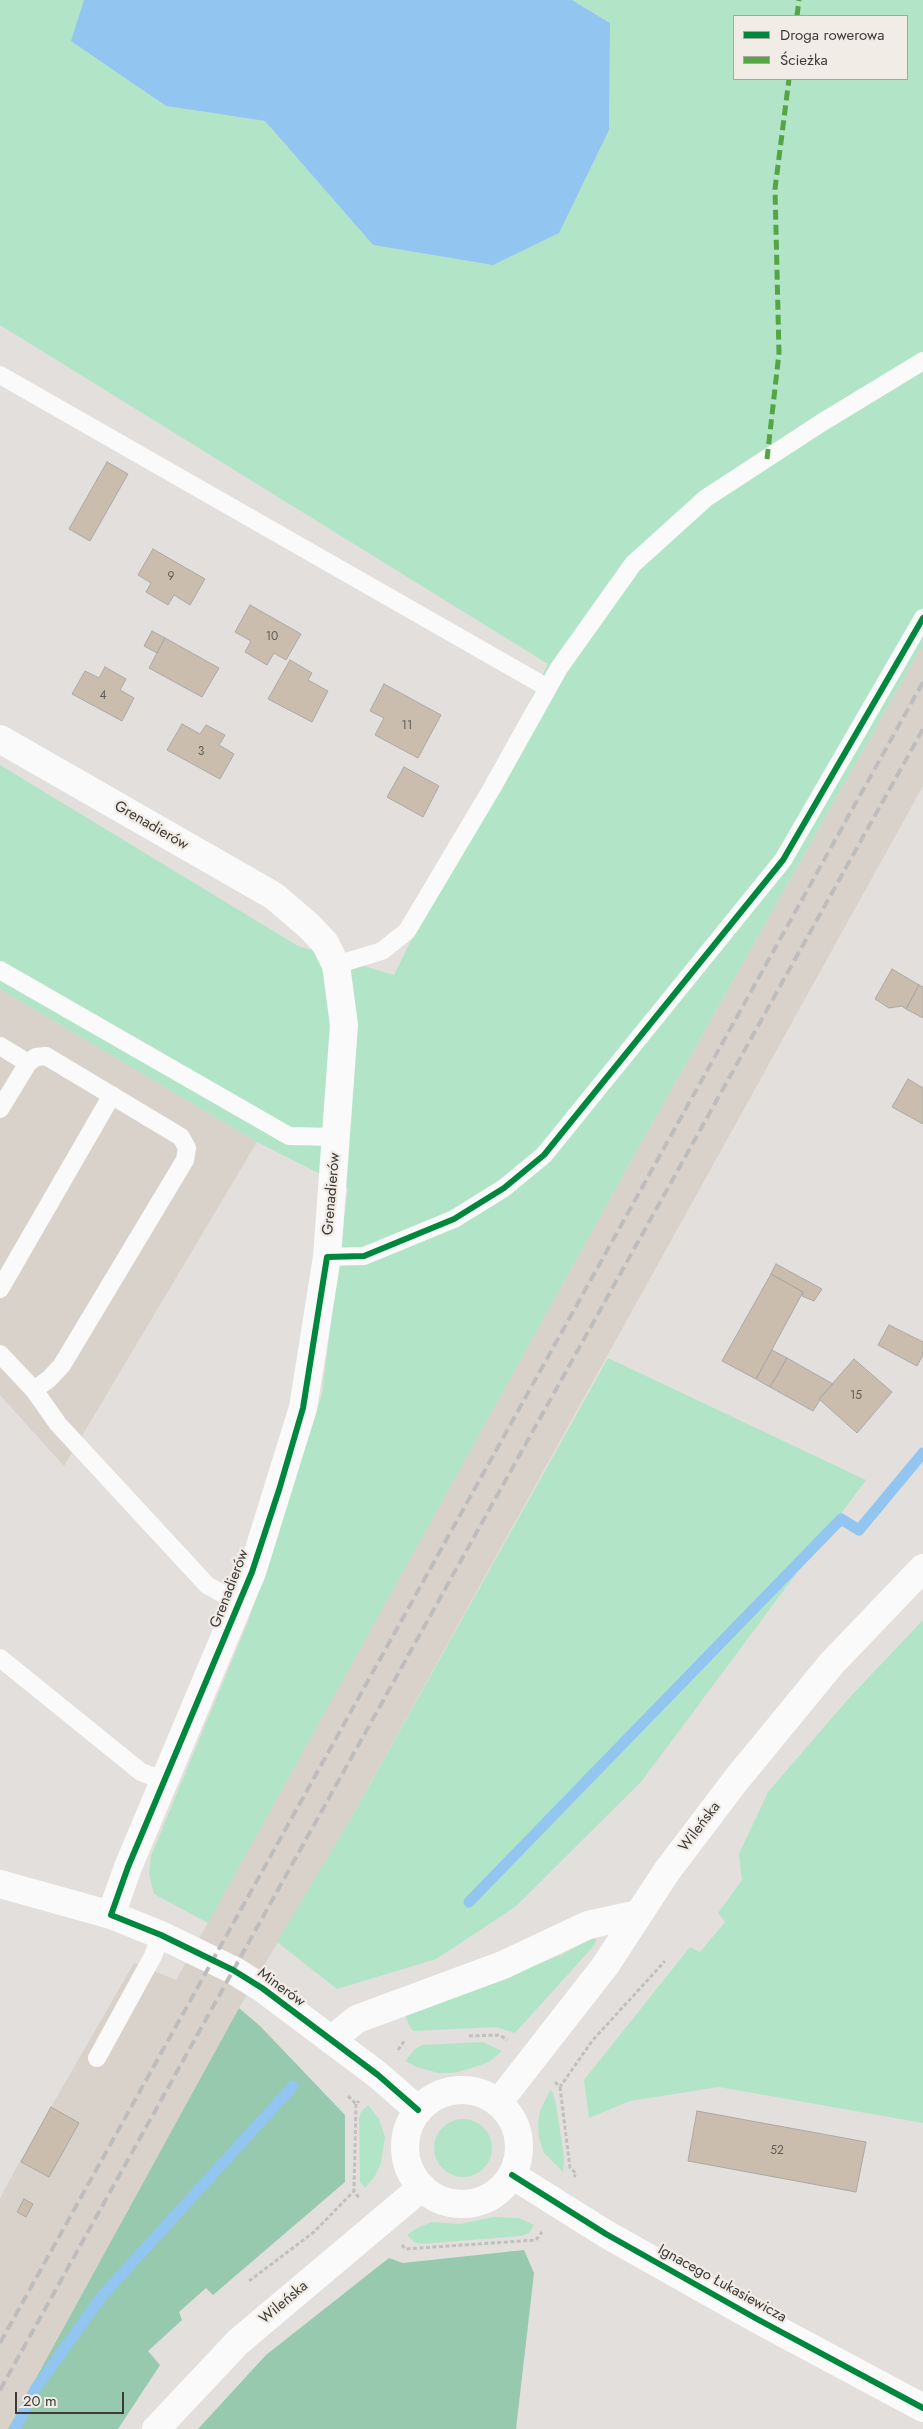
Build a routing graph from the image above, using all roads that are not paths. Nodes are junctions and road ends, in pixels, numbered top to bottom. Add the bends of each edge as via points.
1 (923, 362) edge
2 (0, 374) edge
3 (923, 618) edge
4 (548, 688) junction
5 (0, 739) edge
6 (336, 965) junction
7 (0, 970) edge
8 (0, 1046) edge
9 (28, 1062) junction
10 (112, 1095) junction
11 (0, 1109) edge
12 (336, 1137) junction
13 (327, 1257) junction
14 (0, 1289) edge
15 (0, 1354) edge
16 (34, 1390) junction
17 (923, 1568) edge
18 (239, 1603) junction
19 (0, 1658) edge
20 (165, 1781) junction
21 (0, 1884) edge
22 (638, 1914) junction
23 (111, 1915) junction
24 (161, 1935) junction
25 (331, 2040) junction
26 (97, 2058) dead end
27 (498, 2103) junction
28 (418, 2110) junction
29 (512, 2175) junction
30 (422, 2187) junction
31 (923, 2408) edge
32 (156, 2429) edge

1 - 4 lane via 706,498 633,564
2 - 4 lane
3 - 13 lane via 783,860 544,1155 504,1188 454,1219 364,1256
4 - 6 lane via 407,931 382,951
5 - 6 street, Grenadierów via 274,896 325,943
6 - 12 street, Grenadierów via 344,1025
7 - 12 lane via 289,1136
8 - 9 lane
9 - 10 lane via 46,1056
9 - 11 lane
10 - 14 lane
10 - 16 lane via 181,1137 187,1148 185,1160 62,1365
12 - 13 street, Grenadierów
13 - 18 street, Grenadierów via 303,1408 279,1490
15 - 16 lane
16 - 18 lane via 58,1424 207,1585
17 - 22 street, Wileńska via 832,1663 736,1780
18 - 20 street, Grenadierów
19 - 20 lane via 141,1772
20 - 23 street, Grenadierów
21 - 23 street, Minerów
22 - 25 street via 588,1925 503,1965 357,2019
22 - 27 street, Wileńska via 599,1974
23 - 24 street, Minerów
24 - 25 street, Minerów via 233,1970
24 - 26 lane via 153,1956
25 - 28 street, Minerów
27 - 28 street via 483,2094 466,2090 448,2092
27 - 29 street via 511,2118 518,2136 518,2156
28 - 30 street via 405,2141 409,2166
29 - 30 street via 501,2189 486,2199 470,2203 452,2203 436,2198
29 - 31 street, Ignacego Łukasiewicza via 606,2234
30 - 32 street, Wileńska via 238,2342

